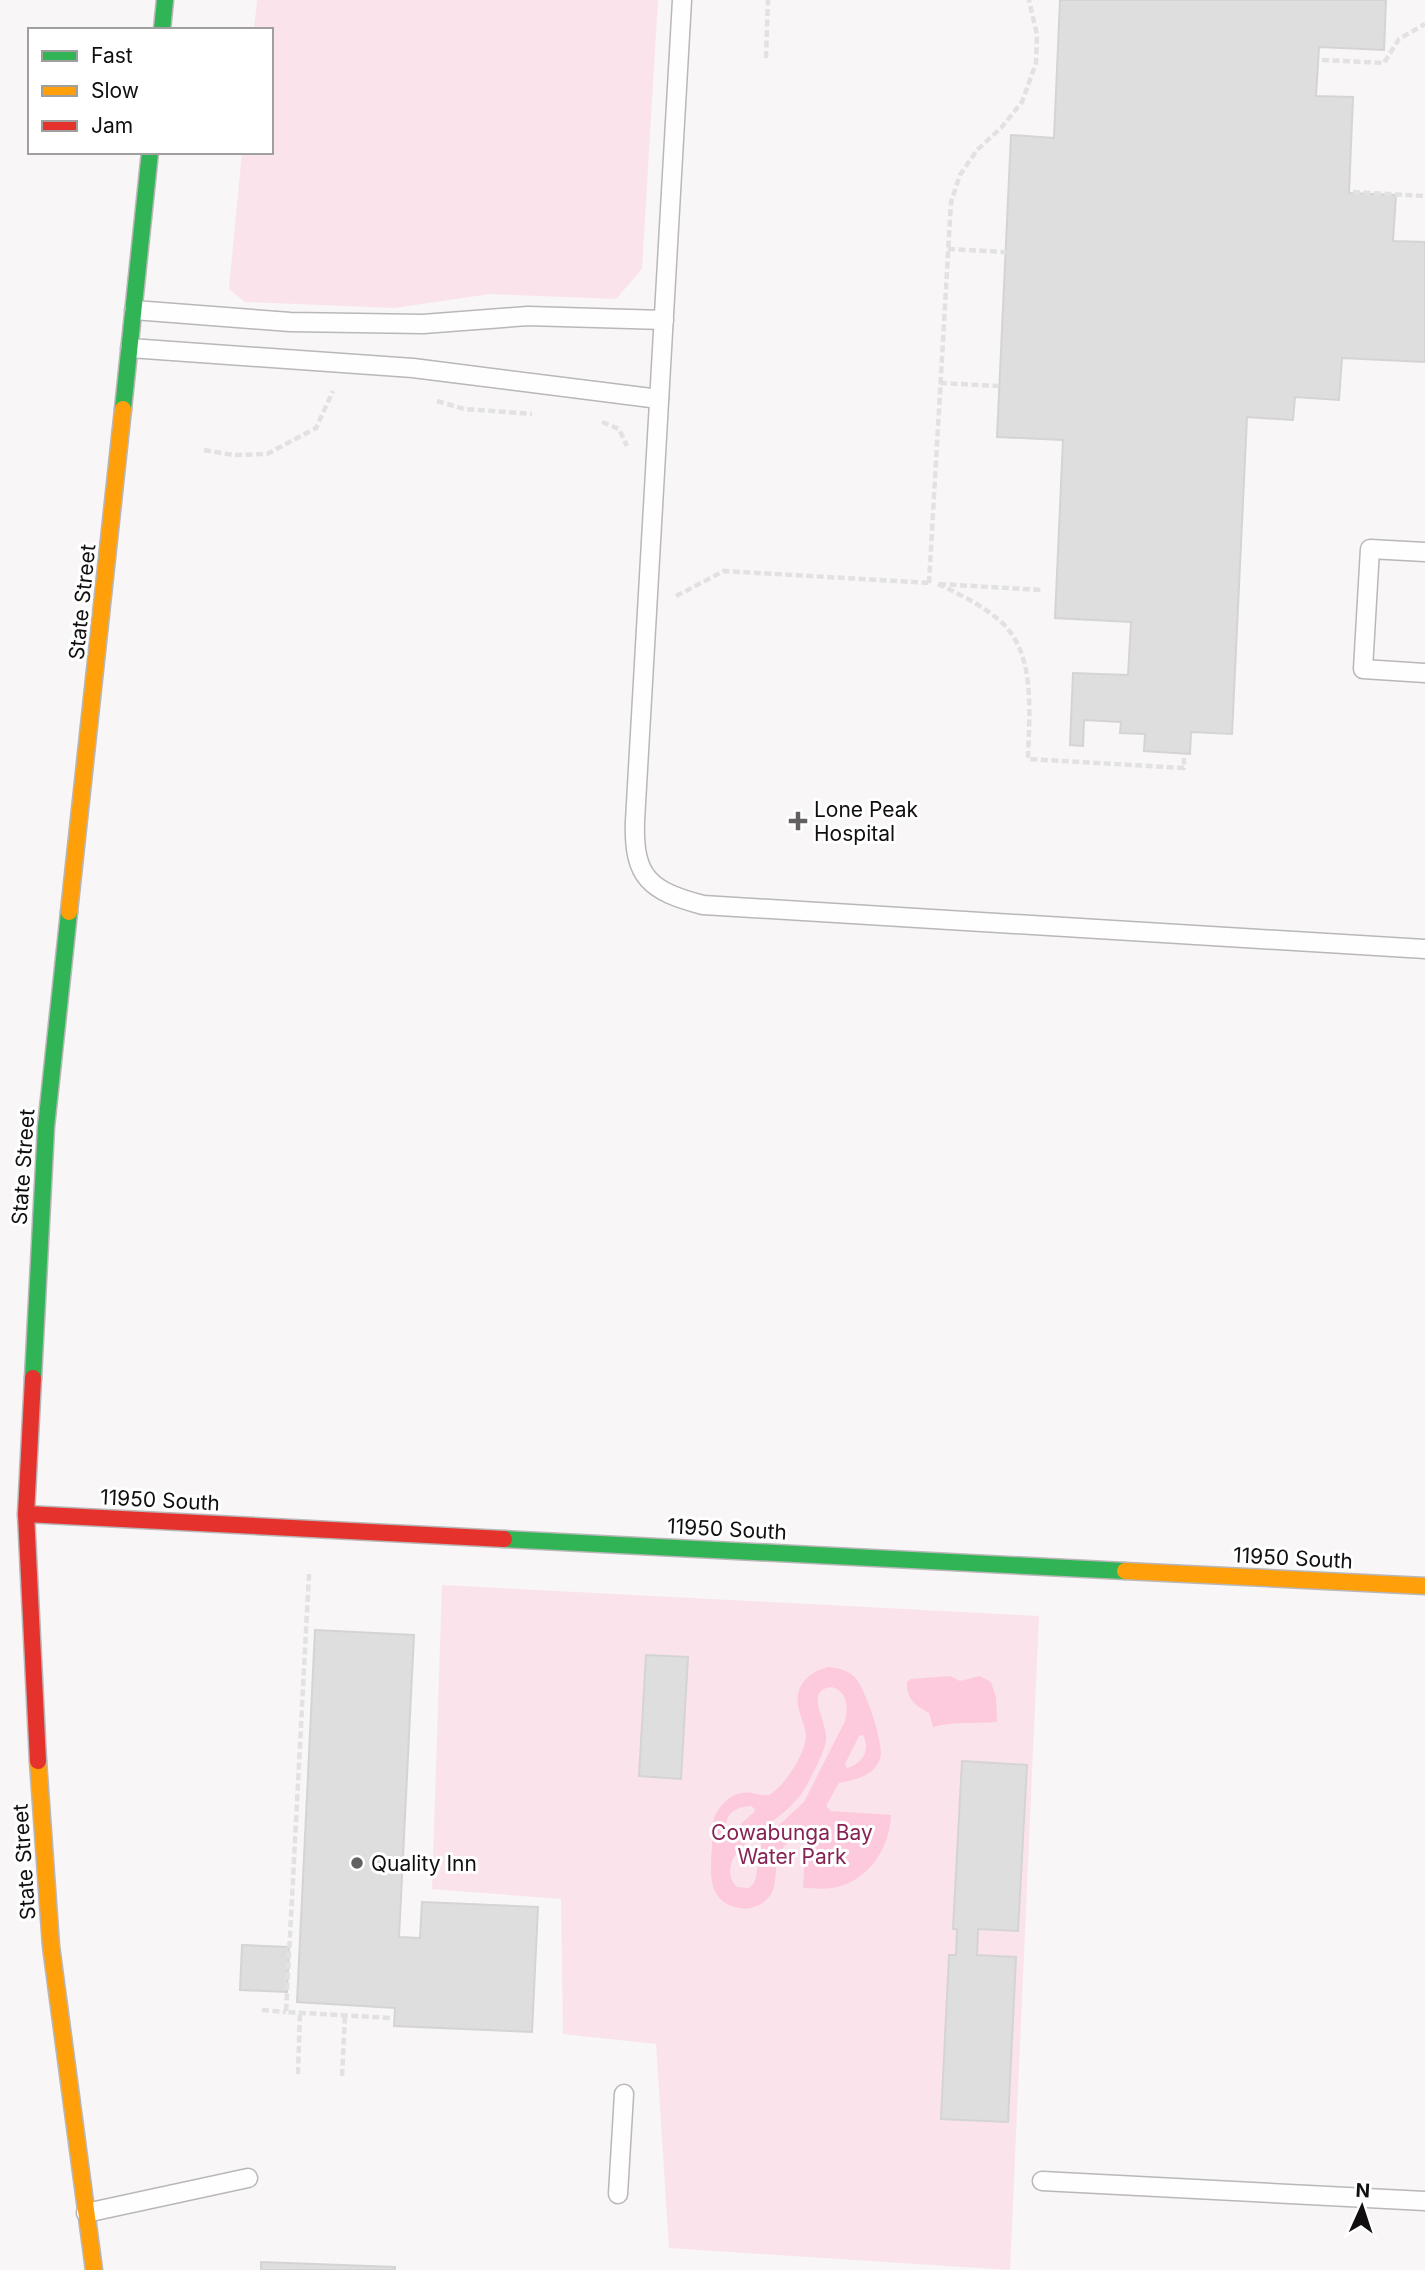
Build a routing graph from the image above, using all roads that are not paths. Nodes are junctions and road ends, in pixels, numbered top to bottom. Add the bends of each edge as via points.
1 (165, 0) edge
2 (682, 0) edge
3 (162, 28) edge
4 (150, 154) edge
5 (134, 310) junction
6 (664, 320) junction
7 (130, 348) junction
8 (659, 399) junction
9 (1425, 552) edge
10 (1425, 673) edge
11 (1425, 949) edge
12 (26, 1514) junction
13 (1425, 1586) edge
14 (624, 2094) dead end
15 (248, 2178) dead end
16 (1042, 2181) dead end
17 (618, 2194) dead end
18 (1425, 2202) edge
19 (86, 2213) junction
20 (94, 2270) edge

1 - 3 main road
2 - 6 lane
4 - 5 main road, State Street
5 - 6 lane via 290,322 423,324 527,316
5 - 7 main road, State Street
6 - 8 lane
7 - 8 lane via 413,368
7 - 12 main road, State Street via 46,1127
8 - 11 lane via 634,839 636,859 658,888 703,905
9 - 10 lane via 1370,549 1363,669
12 - 13 main road, 11950 South
12 - 19 main road, State Street via 51,1946
14 - 17 lane
15 - 19 lane
16 - 18 lane
19 - 20 main road, State Street

